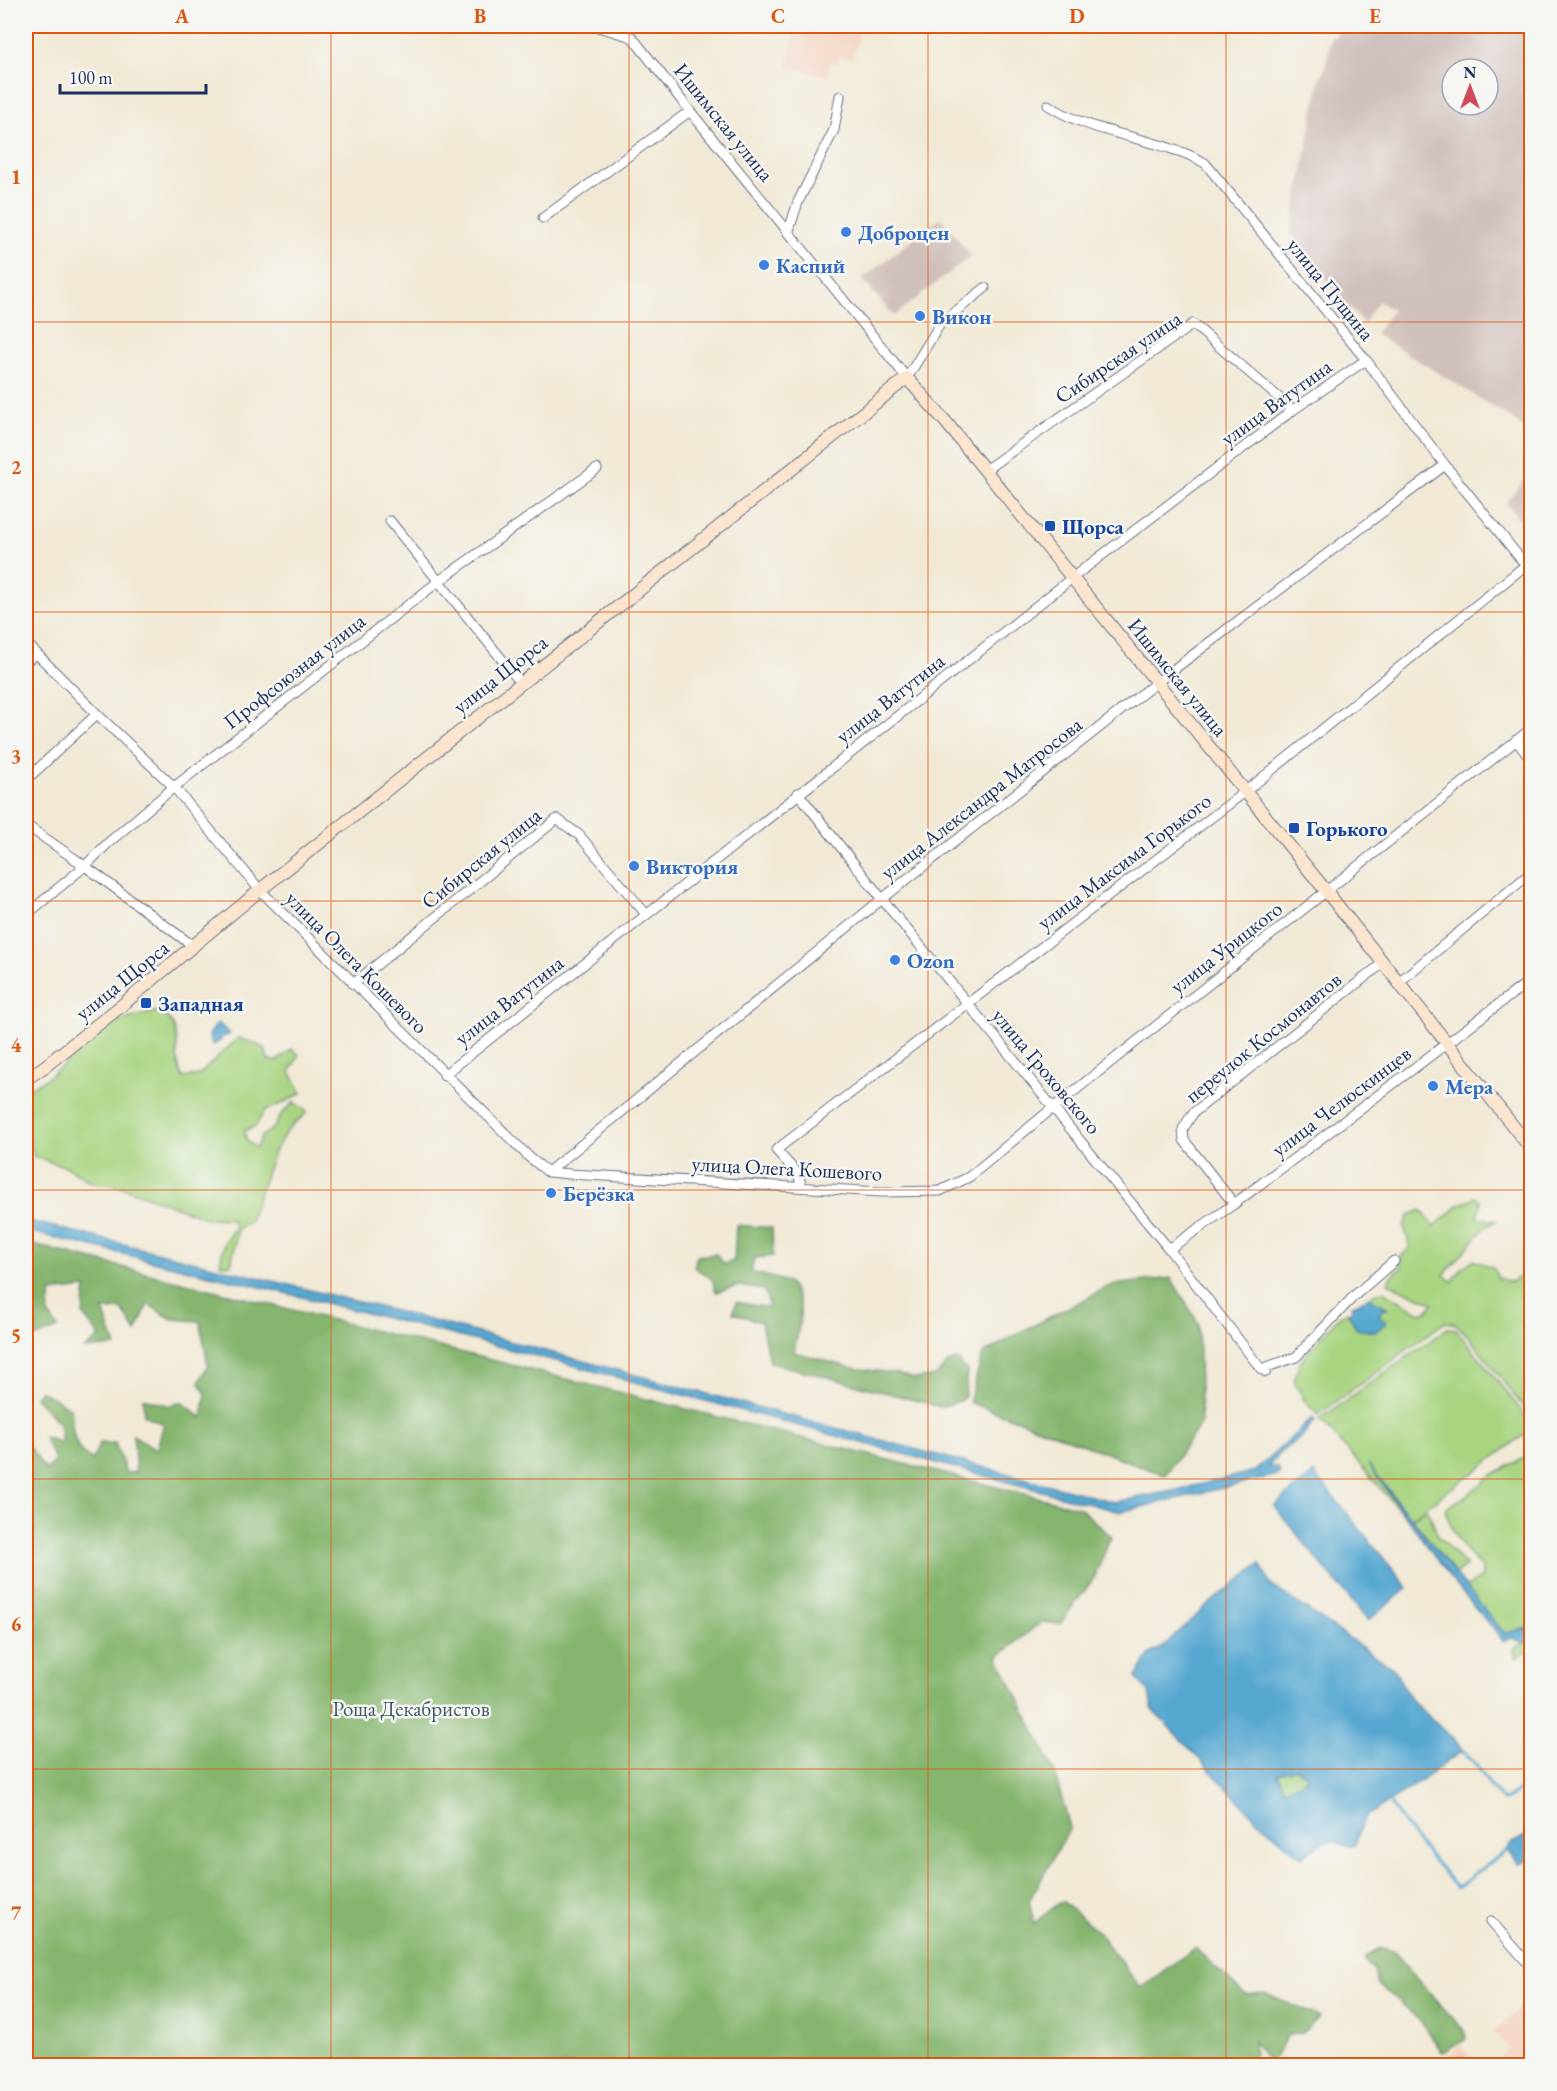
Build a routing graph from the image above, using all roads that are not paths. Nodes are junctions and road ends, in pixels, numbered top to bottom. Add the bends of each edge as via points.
1 (595, 26) edge
2 (840, 96) dead end
3 (1048, 105) dead end
4 (690, 111) junction
5 (543, 218) dead end
6 (788, 233) junction
7 (985, 288) dead end
8 (1366, 360) junction
9 (907, 378) junction
10 (1293, 410) junction
11 (1445, 465) junction
12 (597, 469) dead end
13 (985, 470) junction
14 (390, 521) dead end
15 (1529, 569) edge
16 (1072, 578) junction
17 (439, 581) junction
18 (26, 643) edge
19 (36, 653) junction
20 (26, 662) edge
21 (1157, 682) junction
22 (521, 683) junction
23 (97, 714) junction
24 (1532, 728) edge
25 (1515, 740) junction
26 (1532, 761) edge
27 (26, 780) edge
28 (174, 787) junction
29 (1246, 791) junction
30 (798, 793) junction
31 (26, 825) edge
32 (85, 866) junction
33 (1532, 872) edge
34 (260, 890) junction
35 (1326, 891) junction
36 (882, 899) junction
37 (646, 914) junction
38 (26, 915) edge
39 (194, 946) junction
40 (1383, 963) junction
41 (1532, 979) edge
42 (1399, 982) junction
43 (353, 984) junction
44 (968, 1004) junction
45 (1447, 1044) junction
46 (444, 1075) junction
47 (26, 1079) edge
48 (1054, 1107) junction
49 (1532, 1150) edge
50 (548, 1172) junction
51 (802, 1188) junction
52 (940, 1191) joint
53 (1234, 1204) junction
54 (1169, 1249) junction
55 (1394, 1261) dead end
56 (1491, 1921) dead end
57 (1532, 1968) edge

1 - 4 street, Ишимская улица via 632,37
2 - 6 street, Ишимская улица via 834,130 798,202
3 - 8 street, улица Пущина via 1085,124 1177,150 1205,163
4 - 5 street
4 - 6 street, Ишимская улица
6 - 9 street, Ишимская улица
7 - 9 street, улица Щорса via 940,324
8 - 10 street, улица Ватутина
8 - 11 street, улица Пущина
9 - 13 main road, Ишимская улица
9 - 22 main road, улица Щорса
10 - 13 street, Сибирская улица via 1193,324
10 - 16 street, улица Ватутина
11 - 15 street, улица Пущина
11 - 21 street, улица Александра Матросова
12 - 17 street, Профсоюзная улица
13 - 16 main road, Ишимская улица
14 - 17 street
15 - 29 street, улица Максима Горького
16 - 21 main road, Ишимская улица
16 - 30 street, улица Ватутина
17 - 22 street
17 - 28 street, Профсоюзная улица
18 - 19 street, улица Олега Кошевого
19 - 20 street
19 - 23 street, улица Олега Кошевого
21 - 29 main road, Ишимская улица
21 - 36 street, улица Александра Матросова
22 - 34 main road, улица Щорса
23 - 27 street
23 - 28 street, улица Олега Кошевого
24 - 25 street, улица Урицкого
25 - 26 street
25 - 35 street, улица Урицкого
28 - 32 street, Профсоюзная улица
28 - 34 street, улица Олега Кошевого
29 - 35 main road, Ишимская улица
29 - 44 street, улица Максима Горького
30 - 36 street, улица Гроховского
30 - 37 street, улица Ватутина
31 - 32 street
32 - 38 street, Профсоюзная улица
32 - 39 street
33 - 42 street
34 - 39 main road, улица Щорса
34 - 43 street, улица Олега Кошевого
35 - 40 main road, Ишимская улица
35 - 48 street, улица Урицкого
36 - 44 street, улица Гроховского
36 - 50 street, улица Александра Матросова
37 - 43 street, Сибирская улица via 579,835 557,819
37 - 46 street, улица Ватутина
39 - 47 main road, улица Щорса
40 - 42 main road, Ишимская улица
40 - 53 street, переулок Космонавтов via 1193,1113 1183,1129 1184,1140
41 - 45 street, улица Челюскинцев
42 - 45 main road, Ишимская улица
43 - 46 street, улица Олега Кошевого
44 - 48 street, улица Гроховского
44 - 51 street, улица Максима Горького via 776,1150 798,1174
45 - 49 main road, Ишимская улица
45 - 53 street, улица Челюскинцев
46 - 50 street, улица Олега Кошевого
48 - 52 street, улица Урицкого via 969,1177
48 - 54 street, улица Гроховского
50 - 51 street, улица Олега Кошевого
51 - 52 street, улица Олега Кошевого
53 - 54 street, улица Челюскинцев
54 - 55 street, улица Гроховского via 1263,1370 1296,1357
56 - 57 street

